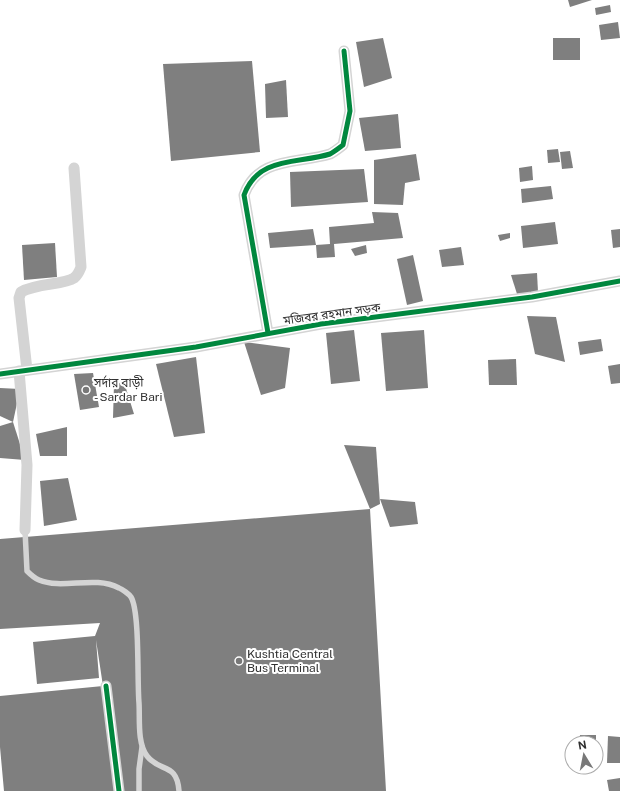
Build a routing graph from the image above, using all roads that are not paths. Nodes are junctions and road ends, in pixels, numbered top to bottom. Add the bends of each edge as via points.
1 (344, 51) dead end
2 (74, 168) dead end
3 (620, 280) edge
4 (268, 333) junction
5 (23, 370) junction
6 (0, 374) edge
7 (25, 530) joint
8 (106, 686) dead end
9 (142, 746) junction
10 (120, 791) edge
11 (139, 791) edge
12 (179, 791) edge

1 - 4 street via 350,111 343,145 331,154 271,166 248,183 244,195
2 - 5 street via 80,267 78,275 72,279 30,287 21,292 19,298
3 - 4 street, মজিবর রহমান সড়ক via 532,297
4 - 5 street, মজিবর রহমান সড়ক via 196,347
5 - 6 street, মজিবর রহমান সড়ক
5 - 7 street via 27,465
7 - 9 lane via 27,571 38,580 49,583 99,582 120,588 131,597 136,617
8 - 10 street
9 - 11 lane
9 - 12 lane via 148,757 173,771 179,782

